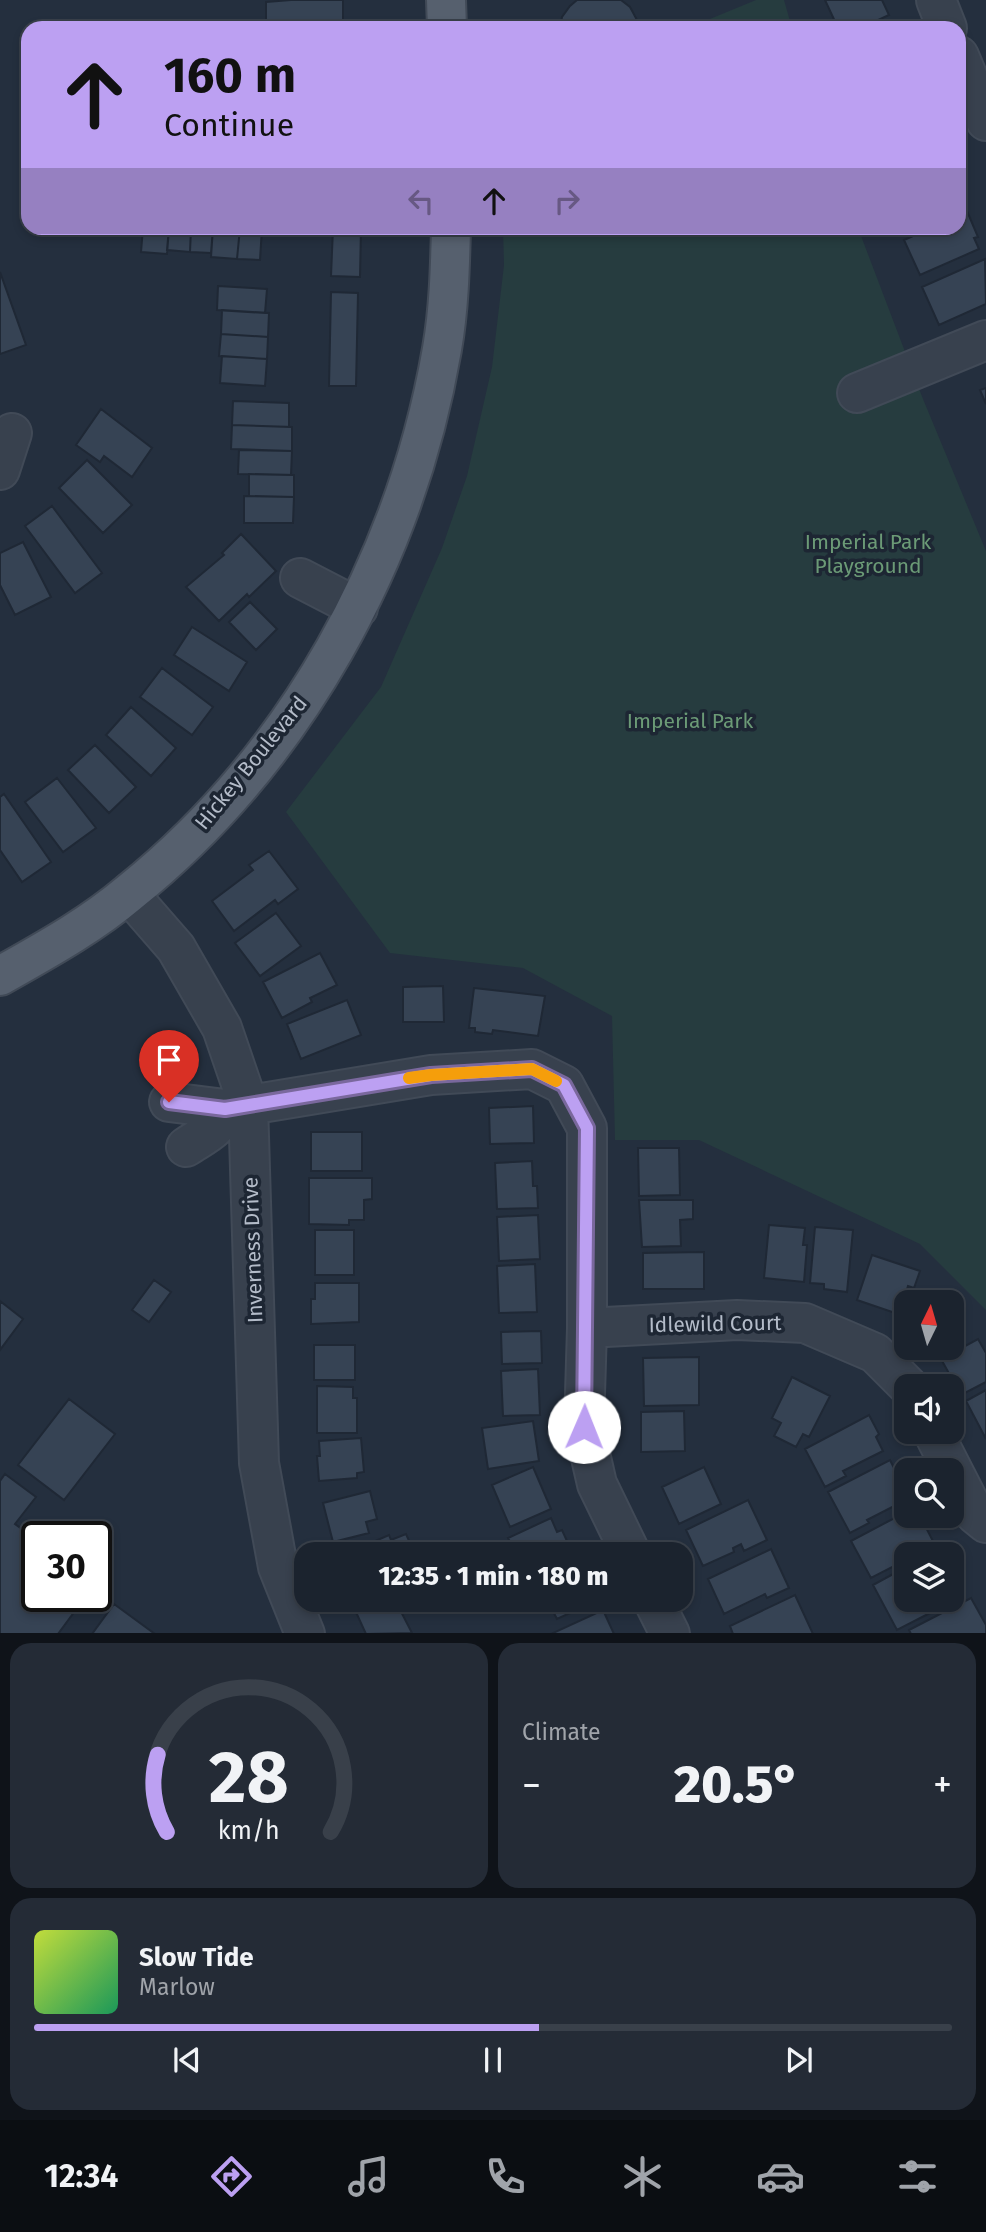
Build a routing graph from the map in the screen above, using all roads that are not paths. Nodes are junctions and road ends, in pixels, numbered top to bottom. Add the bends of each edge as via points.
1 (446, 0) edge
2 (936, 0) edge
3 (447, 21) edge
4 (944, 21) edge
5 (966, 73) edge
6 (986, 121) edge
7 (451, 235) edge
8 (986, 340) edge
9 (856, 393) dead end
10 (12, 433) dead end
11 (0, 470) edge
12 (300, 579) dead end
13 (358, 608) junction
14 (129, 894) junction
15 (0, 976) edge
16 (169, 1102) dead end
17 (237, 1106) junction
18 (186, 1147) dead end
19 (587, 1328) junction
20 (896, 1374) edge
21 (939, 1444) edge
22 (986, 1523) edge
23 (625, 1542) edge
24 (659, 1612) edge
25 (305, 1633) edge
26 (670, 1633) edge

1 - 3 main road
2 - 4 street
5 - 6 street
7 - 13 main road, Hickey Boulevard via 442,346 429,412 411,477
8 - 9 street
10 - 11 street
12 - 13 street
13 - 14 main road, Hickey Boulevard via 323,670 260,759 186,843
14 - 15 main road, Hickey Boulevard
14 - 17 street, Inverness Drive via 176,948 222,1028
16 - 17 street
17 - 18 street via 218,1127
17 - 19 street via 431,1075 532,1069 564,1085 587,1128
17 - 25 street, Inverness Drive via 260,1463 278,1567
19 - 20 street, Idlewild Court via 737,1320 806,1323 874,1353
19 - 23 street via 584,1427 597,1484
21 - 22 street via 975,1514
24 - 26 street

